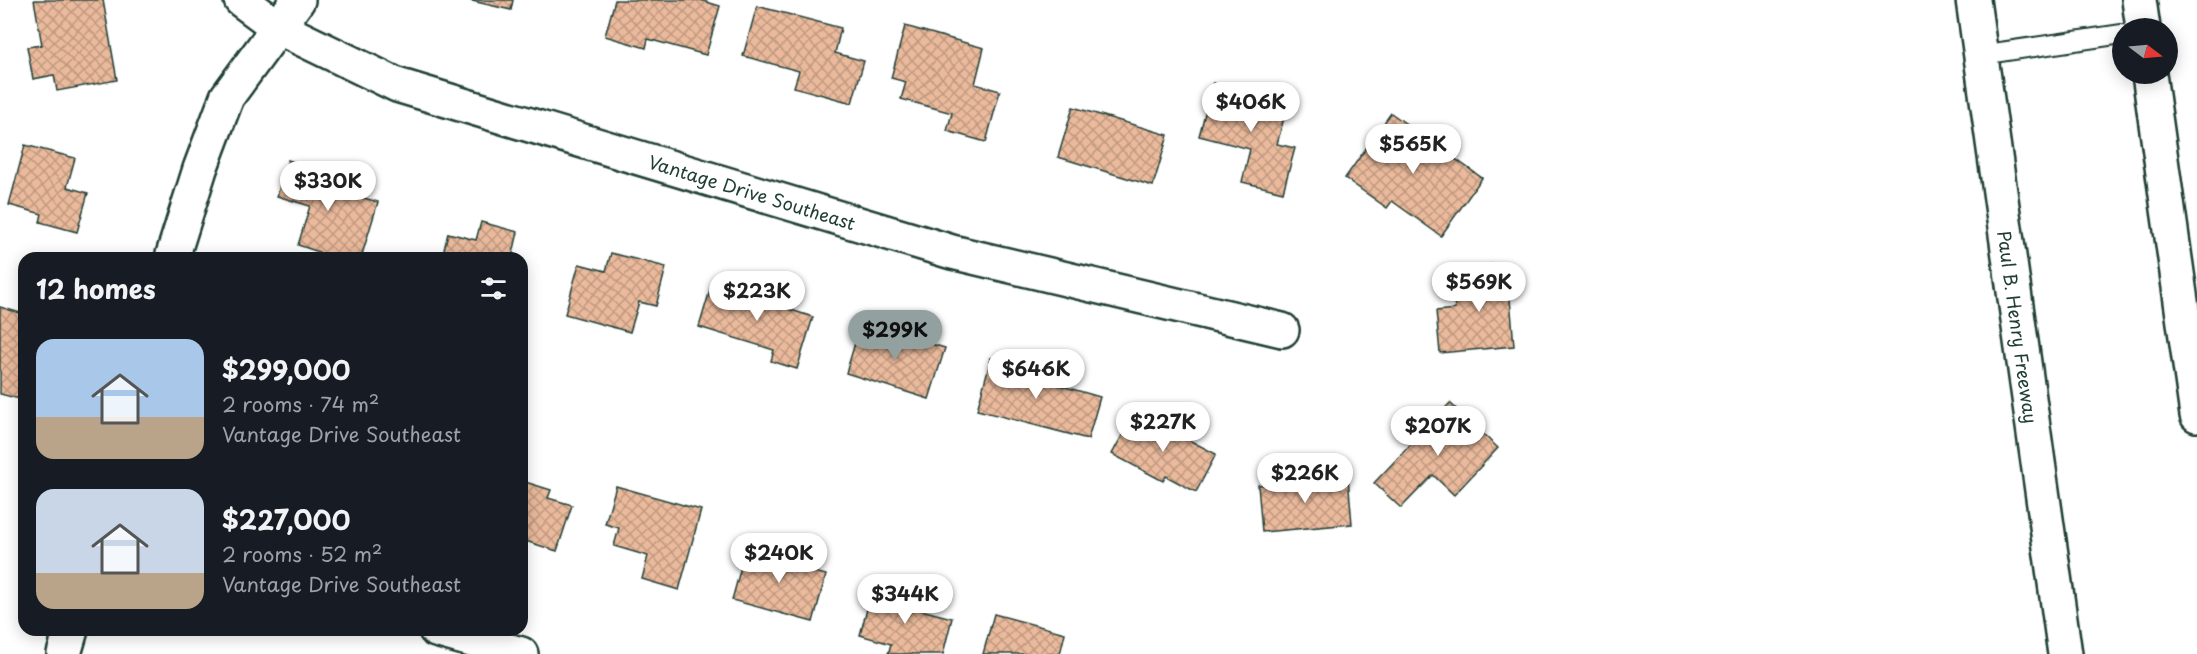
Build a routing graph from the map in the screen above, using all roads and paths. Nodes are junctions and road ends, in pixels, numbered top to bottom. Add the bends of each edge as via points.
1 (241, 0) edge
2 (298, 0) edge
3 (1972, 0) edge
4 (2139, 0) edge
5 (2142, 18) edge
6 (279, 27) junction
7 (2112, 35) edge
8 (1980, 55) junction
9 (2150, 84) edge
10 (174, 252) edge
11 (1282, 330) dead end
12 (2197, 415) edge
13 (69, 636) edge
14 (457, 636) edge
15 (64, 654) edge
16 (521, 654) edge
17 (2065, 654) edge

1 - 6 main road, Vantage Drive Southeast
2 - 6 main road
3 - 8 main road, Paul B. Henry Freeway
4 - 5 main road
6 - 10 main road via 227,98
6 - 11 main road, Vantage Drive Southeast via 397,85 952,252
7 - 8 lane
8 - 17 main road, Paul B. Henry Freeway
9 - 12 main road
13 - 15 main road
14 - 16 main road

